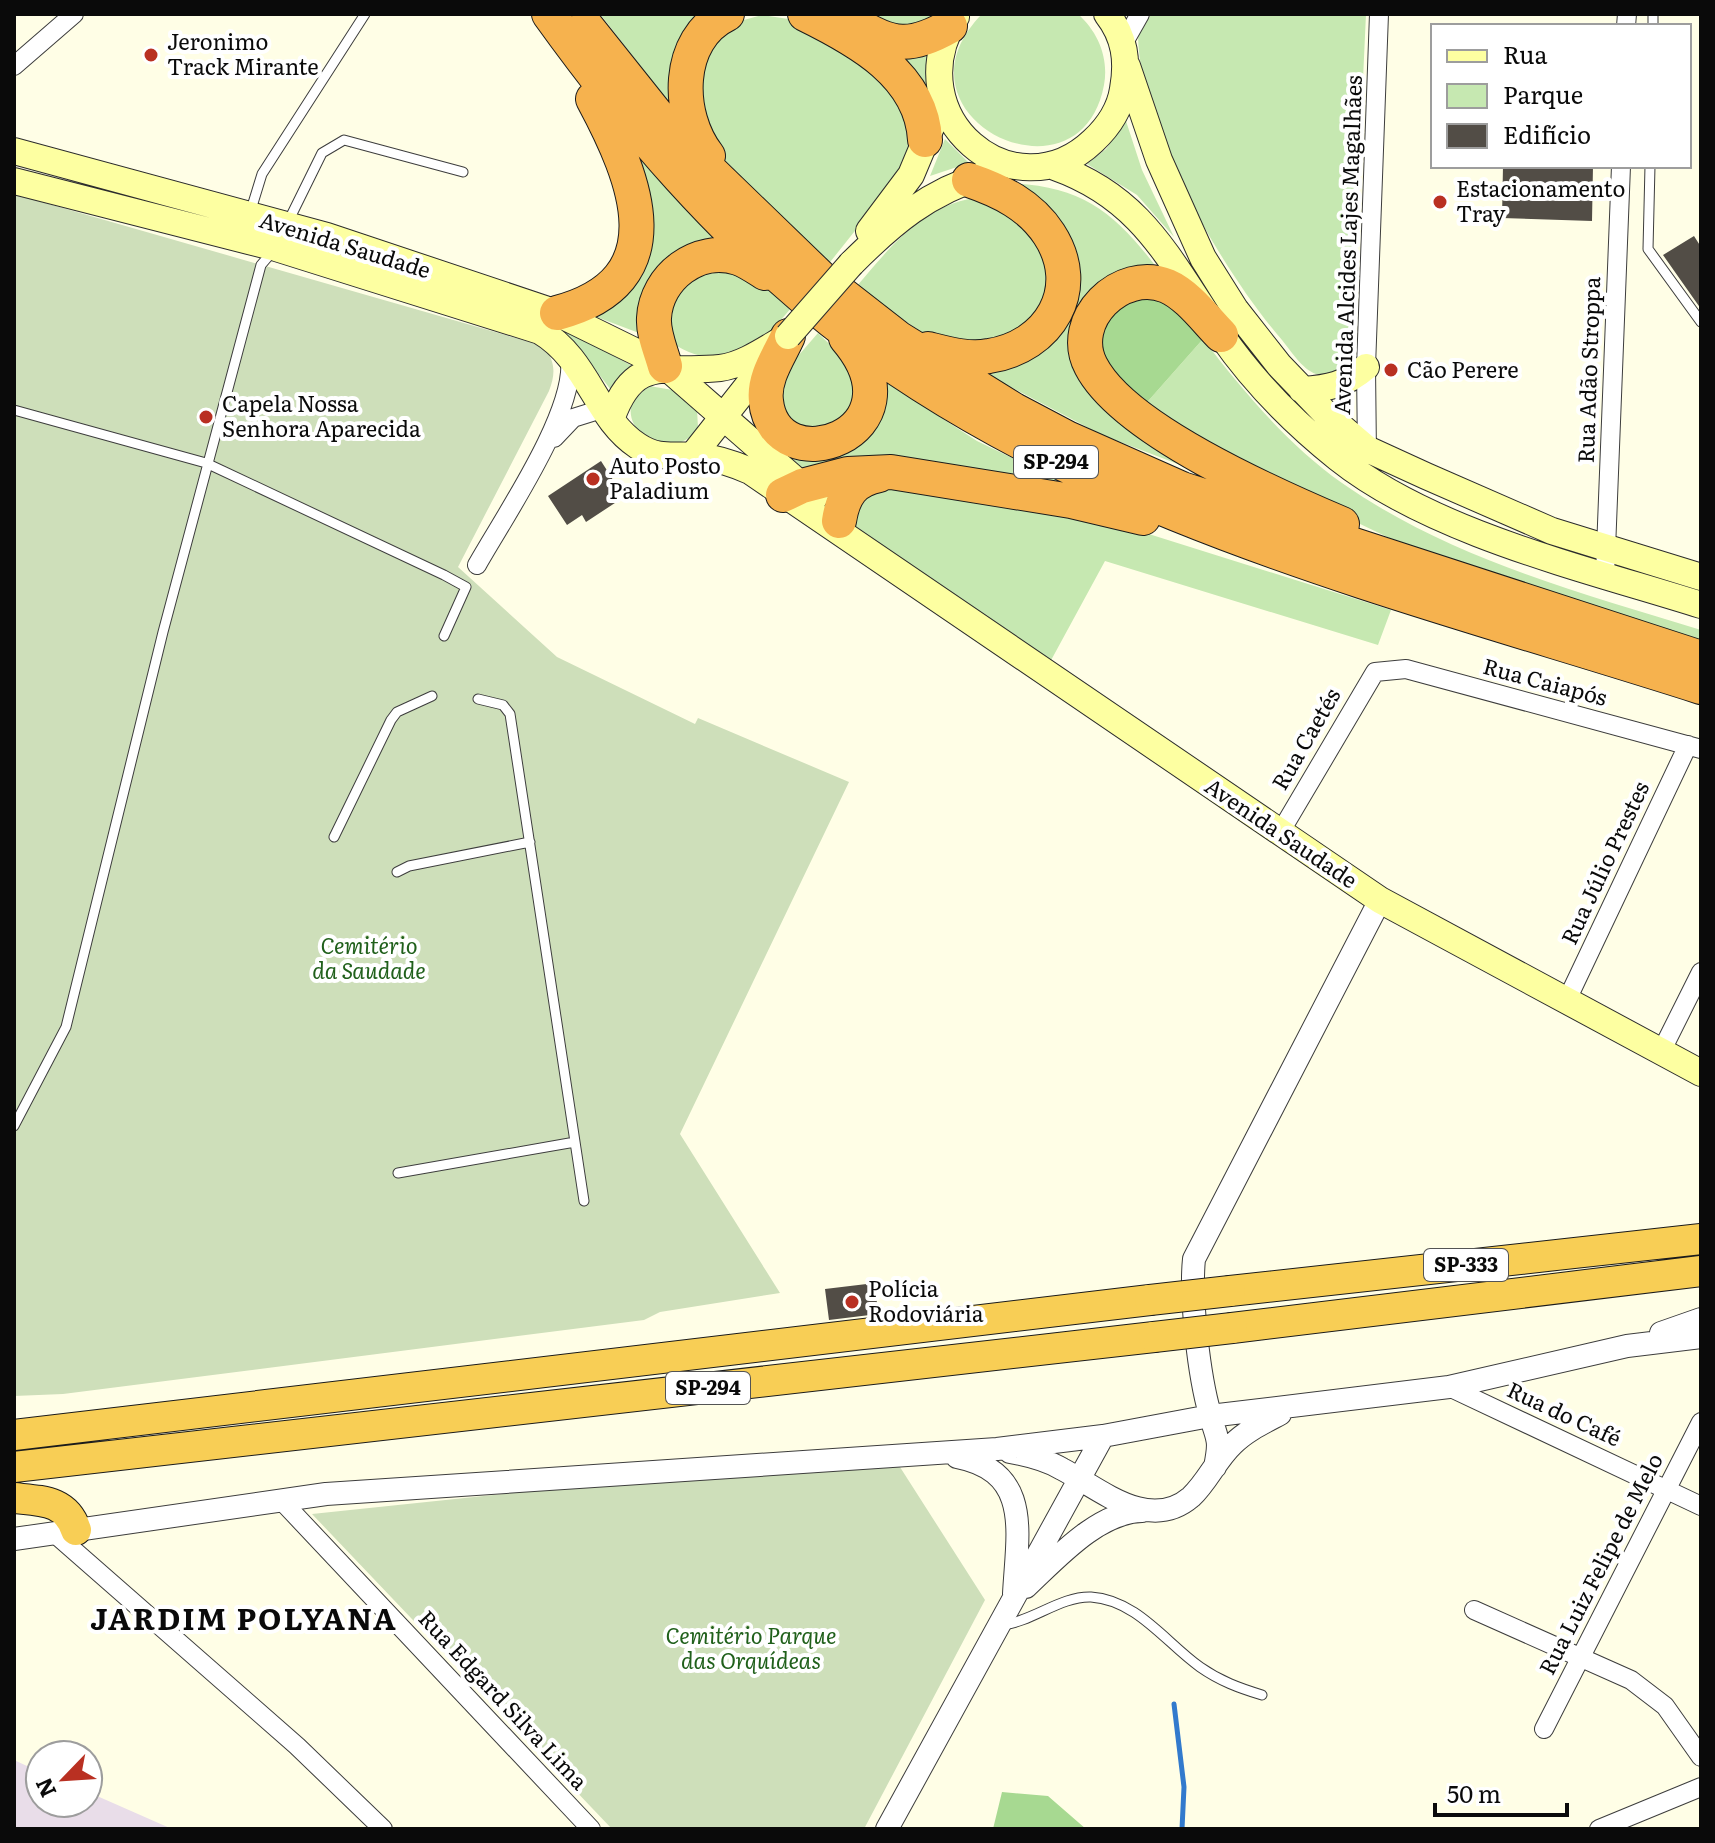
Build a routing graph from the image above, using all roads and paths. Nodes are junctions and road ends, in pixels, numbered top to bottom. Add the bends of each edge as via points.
1 (365, 14) edge
2 (549, 14) edge
3 (578, 14) edge
4 (727, 14) edge
5 (805, 14) edge
6 (843, 14) edge
7 (1107, 14) edge
8 (1140, 14) edge
9 (1379, 14) edge
10 (62, 18) edge
11 (954, 20) edge
12 (1125, 55) junction
13 (14, 66) edge
14 (939, 94) junction
15 (925, 140) junction
16 (14, 151) edge
17 (1019, 165) junction
18 (1055, 167) junction
19 (1621, 168) edge
20 (1650, 168) edge
21 (463, 172) dead end
22 (969, 180) junction
23 (14, 181) edge
24 (249, 216) junction
25 (760, 223) junction
26 (281, 237) junction
27 (851, 264) junction
28 (796, 290) junction
29 (557, 313) junction
30 (833, 322) junction
31 (1701, 322) edge
32 (1221, 335) junction
33 (788, 336) junction
34 (898, 338) junction
35 (569, 353) junction
36 (665, 366) junction
37 (1366, 367) junction
38 (745, 386) junction
39 (1302, 390) junction
40 (14, 410) edge
41 (608, 413) junction
42 (723, 420) junction
43 (1367, 449) junction
44 (693, 455) junction
45 (537, 459) junction
46 (206, 463) junction
47 (891, 472) junction
48 (1365, 478) junction
49 (788, 482) junction
50 (839, 521) junction
51 (1607, 547) junction
52 (881, 560) junction
53 (1313, 564) junction
54 (477, 565) joint
55 (1605, 575) junction
56 (1701, 577) edge
57 (466, 587) junction
58 (1507, 597) junction
59 (1701, 605) edge
60 (444, 636) dead end
61 (1701, 658) edge
62 (1375, 672) joint
63 (1701, 687) edge
64 (432, 696) dead end
65 (478, 699) dead end
66 (1694, 747) edge
67 (1281, 831) junction
68 (334, 837) dead end
69 (530, 842) junction
70 (397, 872) dead end
71 (1380, 900) junction
72 (1701, 972) edge
73 (1566, 1002) junction
74 (1661, 1052) junction
75 (1701, 1073) edge
76 (14, 1126) edge
77 (575, 1142) junction
78 (398, 1173) dead end
79 (584, 1201) dead end
80 (1701, 1239) edge
81 (1701, 1271) edge
82 (1230, 1291) joint
83 (1701, 1319) edge
84 (1232, 1328) joint
85 (1701, 1337) edge
86 (1627, 1346) junction
87 (1449, 1387) junction
88 (1292, 1408) junction
89 (1210, 1416) junction
90 (1701, 1422) edge
91 (14, 1435) edge
92 (1103, 1436) junction
93 (997, 1449) junction
94 (942, 1455) junction
95 (14, 1467) edge
96 (1215, 1467) junction
97 (1080, 1480) junction
98 (1668, 1489) junction
99 (14, 1498) edge
100 (280, 1499) junction
101 (1701, 1506) edge
102 (1149, 1511) junction
103 (65, 1531) junction
104 (14, 1539) edge
105 (1014, 1599) junction
106 (1474, 1610) dead end
107 (999, 1625) junction
108 (1579, 1660) junction
109 (1262, 1695) dead end
110 (1544, 1729) dead end
111 (1701, 1757) edge
112 (1701, 1787) edge
113 (383, 1829) edge
114 (591, 1829) edge
115 (887, 1829) edge
116 (1599, 1829) edge

1 - 24 lane via 262,174
2 - 28 highway, SP-294 via 665,163
2 - 29 highway via 621,155 638,217 638,234 624,272 584,306
3 - 25 highway, SP-294 via 673,135
4 - 25 highway via 706,29 696,45 687,67 687,107 703,150
5 - 15 highway via 896,73 917,101
6 - 11 highway via 897,42 926,40
7 - 12 main road
8 - 12 street
9 - 37 street, Avenida Alcides Lajes Magalhães
10 - 13 street
11 - 14 main road via 937,71
12 - 18 main road via 1122,97 1102,133
12 - 39 main road via 1159,160 1203,258 1235,309
14 - 15 main road
14 - 17 main road via 968,143
15 - 27 main road via 911,175 878,216
16 - 24 main road, Avenida Saudade
17 - 18 main road
17 - 22 main road
18 - 32 main road via 1104,189 1147,226
19 - 51 street, Rua Adão Stroppa
20 - 31 lane via 1648,249
21 - 26 lane via 344,140 322,153
22 - 27 main road via 907,211
22 - 34 highway via 1016,200 1048,232 1064,267 1060,308 1032,341 988,357 942,353
23 - 26 main road, Avenida Saudade
24 - 26 main road, Avenida Saudade
25 - 34 highway, SP-294
26 - 29 main road, Avenida Saudade via 327,236
26 - 35 main road, Avenida Saudade via 540,331
26 - 46 lane via 261,265
27 - 33 main road, bridge
28 - 30 highway, SP-294
28 - 36 highway via 738,258 705,258 680,268 658,296 654,319
29 - 36 main road, Avenida Saudade
30 - 33 highway via 858,351 871,384 862,419 835,442 801,443 772,420 767,383
30 - 53 highway, SP-294 via 916,381 1024,446 1126,494
32 - 48 main road via 1274,399
32 - 58 highway via 1183,297 1150,282 1112,293 1097,305 1085,347 1106,387 1195,452
33 - 36 main road via 719,368
33 - 38 main road
34 - 58 highway, SP-294 via 1014,410 1182,489
35 - 41 main road, Avenida Saudade
35 - 45 street via 571,384
36 - 41 main road via 626,387
36 - 42 main road
37 - 39 main road via 1335,387
37 - 43 street, Avenida Alcides Lajes Magalhães
38 - 42 main road
38 - 49 main road via 746,412
39 - 43 main road
40 - 46 lane
41 - 44 main road via 635,444 654,455
41 - 45 street via 573,418
42 - 44 main road
42 - 49 main road
43 - 48 street, Avenida Alcides Lajes Magalhães
43 - 51 main road via 1552,531
44 - 49 main road
45 - 54 street
46 - 57 lane
46 - 76 lane via 66,1027
47 - 49 highway
47 - 50 highway via 867,477 848,492
47 - 53 highway via 1071,501
48 - 55 main road via 1457,525
49 - 50 main road
49 - 52 main road
50 - 52 main road
51 - 55 street, Rua Adão Stroppa
51 - 56 main road
52 - 67 main road, Avenida Saudade
53 - 63 highway, SP-294
54 - 57 lane
55 - 59 main road
57 - 60 lane
58 - 61 highway, SP-294
62 - 66 street, Rua Caiapós via 1406,669
62 - 67 street, Rua Caetés
64 - 68 lane via 391,720
65 - 69 lane via 503,705 510,714
66 - 73 street, Rua Júlio Prestes
67 - 71 main road, Avenida Saudade
69 - 70 lane
69 - 77 lane
71 - 73 main road, Avenida Saudade
71 - 89 street via 1194,1259 1191,1287
72 - 74 street
73 - 74 main road, Avenida Saudade
74 - 75 main road, Avenida Saudade
77 - 78 lane
77 - 79 lane
80 - 82 highway, SP-333
81 - 84 highway, SP-333
82 - 91 highway, SP-294, bridge
83 - 86 street
84 - 95 highway, SP-294, bridge
85 - 86 street
86 - 87 street
87 - 88 street
87 - 98 street, Rua do Café
88 - 89 street
88 - 96 street via 1255,1427
89 - 92 street
89 - 96 street via 1220,1442
90 - 98 street, Rua Luiz Felipe de Melo
92 - 93 street
92 - 97 street
93 - 94 street
93 - 97 street via 1049,1463
94 - 100 street
94 - 105 street via 982,1462 1004,1481 1014,1501
96 - 102 street via 1185,1501
97 - 102 street via 1118,1502
97 - 105 street
98 - 101 street, Rua do Café
98 - 108 street, Rua Luiz Felipe de Melo
99 - 103 highway via 55,1503 68,1513
100 - 103 street
100 - 114 street, Rua Edgard Silva Lima
102 - 105 street via 1111,1519
103 - 104 street
103 - 113 street
105 - 107 street
106 - 108 street
107 - 109 lane via 1035,1617 1074,1599 1093,1597 1120,1604 1228,1685
107 - 115 street
108 - 110 street, Rua Luiz Felipe de Melo
108 - 111 street via 1631,1680 1665,1706
112 - 116 street

